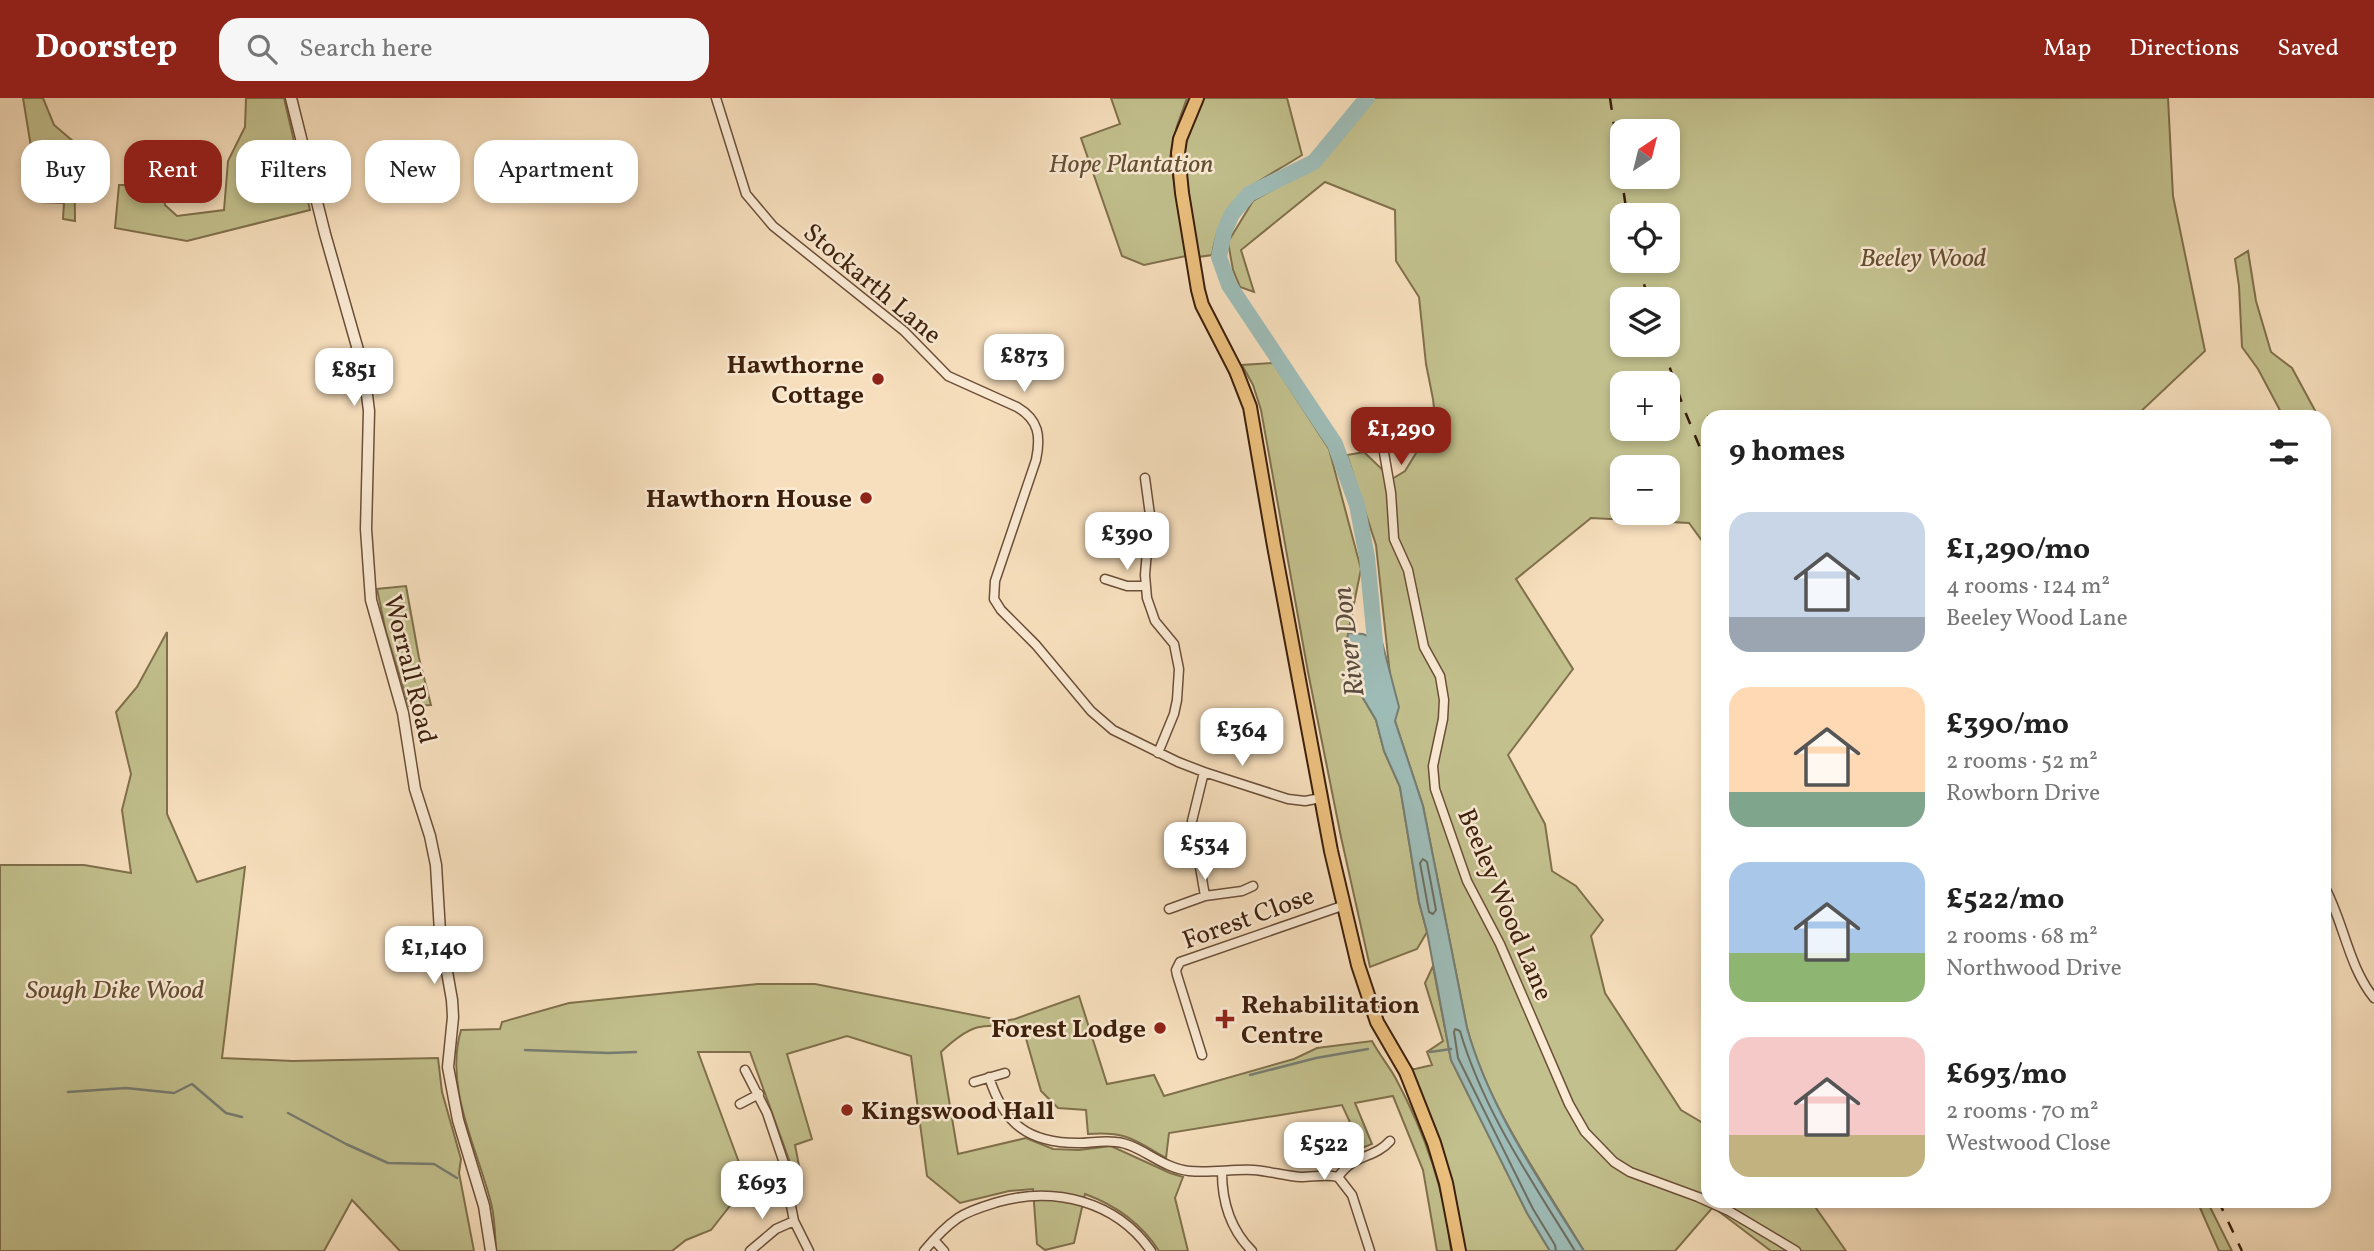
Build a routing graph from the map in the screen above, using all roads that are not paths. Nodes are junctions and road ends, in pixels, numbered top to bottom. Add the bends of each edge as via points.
1 (291, 98) edge
2 (716, 98) edge
3 (1197, 98) edge
4 (1383, 447) dead end
5 (1145, 478) dead end
6 (1105, 579) dead end
7 (1145, 586) junction
8 (1157, 753) junction
9 (1205, 772) junction
10 (1321, 798) junction
11 (1253, 886) dead end
12 (1205, 896) junction
13 (2331, 901) edge
14 (1342, 906) junction
15 (1169, 909) dead end
16 (2374, 998) edge
17 (1202, 1055) dead end
18 (745, 1070) dead end
19 (1005, 1073) dead end
20 (989, 1077) junction
21 (974, 1082) dead end
22 (759, 1094) junction
23 (740, 1104) dead end
24 (1390, 1141) dead end
25 (1222, 1172) junction
26 (1338, 1177) junction
27 (1701, 1198) edge
28 (1721, 1208) edge
29 (794, 1221) junction
30 (934, 1240) junction
31 (491, 1251) edge
32 (750, 1251) edge
33 (809, 1251) edge
34 (924, 1251) edge
35 (944, 1251) edge
36 (1151, 1251) edge
37 (1252, 1251) edge
38 (1370, 1251) edge
39 (1459, 1251) edge
40 (1796, 1251) edge

1 - 31 street, Worrall Road via 368,391 366,529 371,600 403,713 415,789 436,865 440,932 453,1008 448,1067
2 - 8 street, Stockarth Lane via 746,194 773,226 904,331 948,376 1017,407 1035,422 1039,432 1036,460 995,581 994,599 1103,722
3 - 10 main road via 1178,153 1198,290 1250,407
4 - 27 street, Beeley Wood Lane via 1394,539 1408,570 1424,647 1440,676 1444,700 1433,766 1435,789 1467,881 1584,1132 1630,1172
5 - 7 street via 1150,528
6 - 7 street via 1124,586
7 - 8 street via 1151,614 1174,644 1179,669 1174,714
8 - 9 street, Stockarth Lane
9 - 10 street, Stockarth Lane via 1288,799
9 - 12 street via 1192,821
10 - 14 main road
11 - 12 street
12 - 15 street
13 - 16 street via 2366,989
14 - 17 street, Forest Close via 1180,962 1177,975
14 - 39 main road via 1373,1013 1406,1072 1434,1143
18 - 22 street
19 - 20 street
20 - 21 street
20 - 25 street via 1010,1118 1034,1137 1051,1142 1117,1142 1164,1165
22 - 23 street
22 - 29 street via 788,1172
24 - 26 street via 1349,1164
25 - 26 street
25 - 37 street via 1228,1214
26 - 38 street via 1352,1195
28 - 40 street, Beeley Wood Lane
29 - 32 street via 776,1229
29 - 33 street
30 - 34 street
30 - 35 street
30 - 36 street via 959,1217 983,1206 1052,1196 1104,1209

